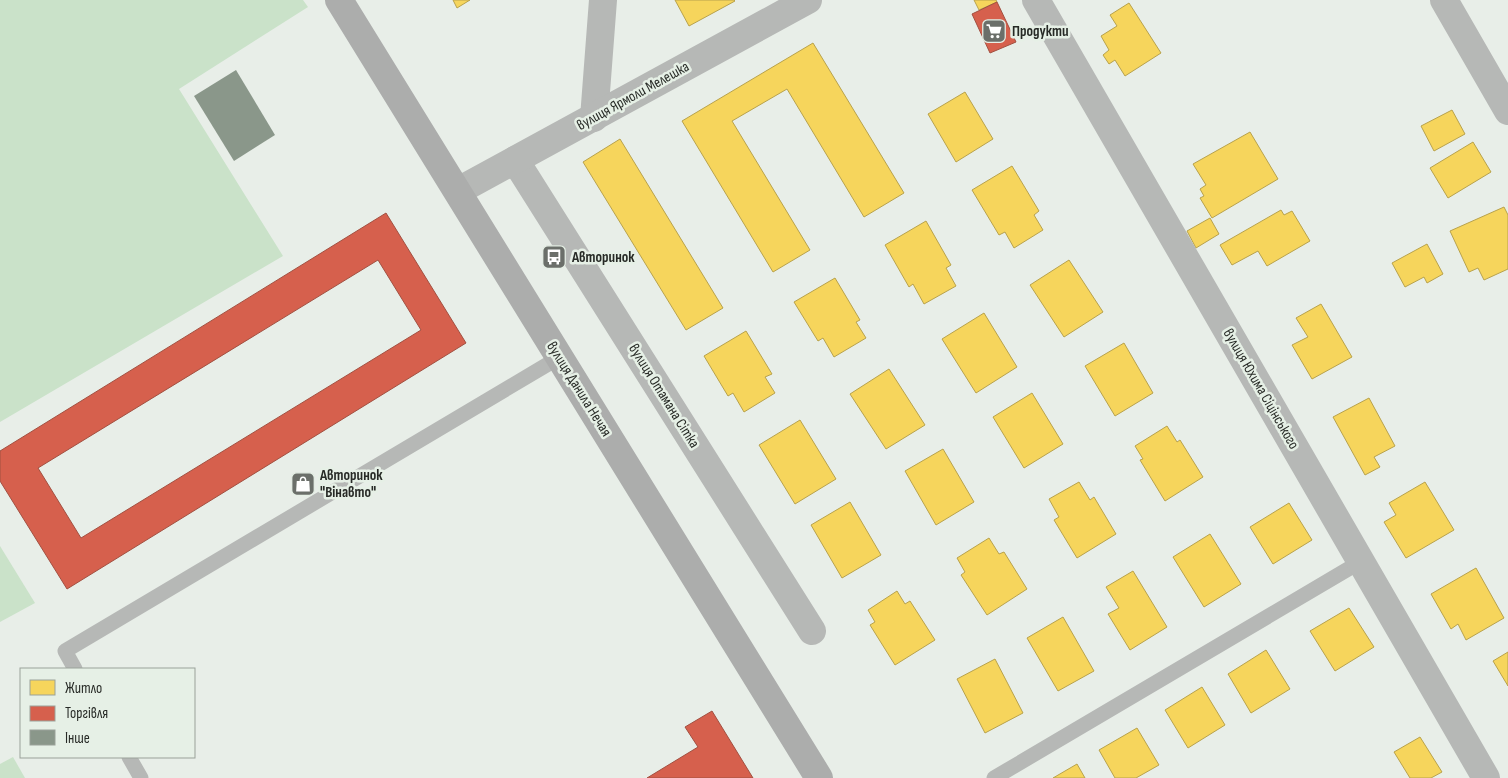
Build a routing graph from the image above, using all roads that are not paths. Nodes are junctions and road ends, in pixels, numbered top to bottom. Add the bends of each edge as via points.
1 (339, 0) edge
2 (603, 0) edge
3 (808, 0) edge
4 (1036, 0) edge
5 (1444, 0) edge
6 (1508, 111) edge
7 (594, 118) junction
8 (515, 160) junction
9 (458, 191) junction
10 (560, 356) junction
11 (1360, 562) junction
12 (812, 631) dead end
13 (75, 668) edge
14 (129, 758) edge
15 (142, 778) edge
16 (819, 778) edge
17 (994, 778) edge
18 (1486, 778) edge

1 - 9 main road, вулиця Данила Нечая
2 - 7 street
3 - 7 street, вулиця Ярмоли Мелешка
4 - 11 street, вулиця Юхима Сіцінського
5 - 6 street
7 - 8 street, вулиця Ярмоли Мелешка
8 - 9 street, вулиця Ярмоли Мелешка
8 - 12 street, вулиця Отамана Сітка
9 - 10 main road, вулиця Данила Нечая
10 - 13 lane via 65,651
10 - 16 main road, вулиця Данила Нечая
11 - 17 lane
11 - 18 street, вулиця Юхима Сіцінського
14 - 15 lane

